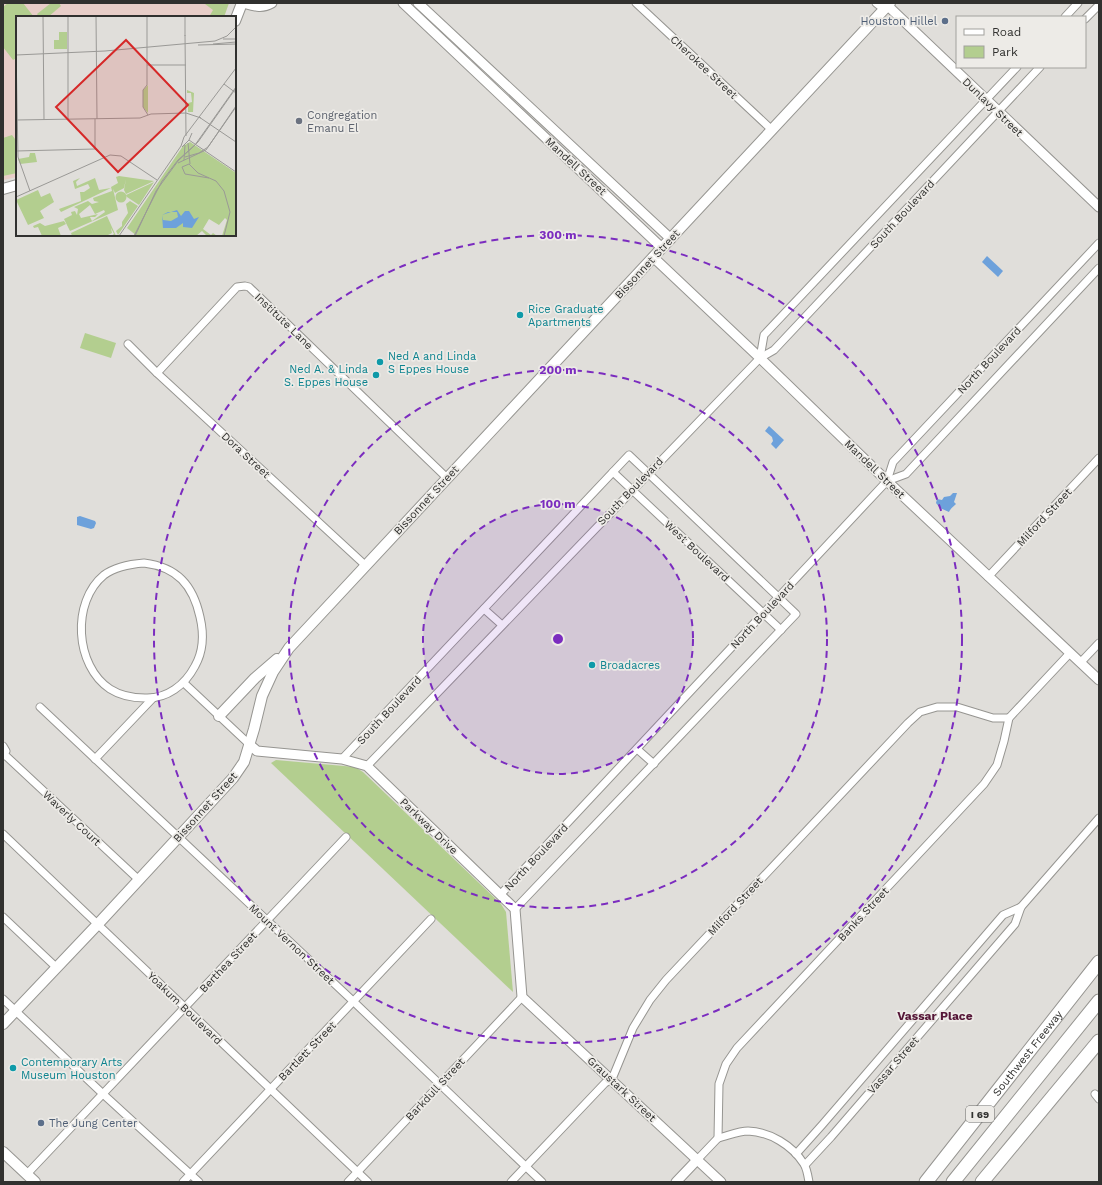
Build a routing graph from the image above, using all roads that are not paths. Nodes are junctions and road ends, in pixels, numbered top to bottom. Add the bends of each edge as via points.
1 (242, 3) edge
2 (272, 3) edge
3 (403, 3) edge
4 (418, 3) edge
5 (636, 3) edge
6 (876, 3) edge
7 (1078, 3) edge
8 (889, 4) edge
9 (1099, 5) edge
10 (1066, 16) edge
11 (236, 18) edge
12 (1086, 19) edge
13 (1016, 68) edge
14 (1039, 68) edge
15 (497, 76) junction
16 (489, 84) junction
17 (986, 100) junction
18 (999, 111) junction
19 (772, 130) junction
20 (16, 185) edge
21 (3, 188) edge
22 (1099, 207) edge
23 (671, 238) junction
24 (1099, 243) edge
25 (662, 248) junction
26 (653, 258) junction
27 (1099, 268) edge
28 (128, 344) dead end
29 (760, 358) junction
30 (157, 372) junction
31 (629, 455) joint
32 (1099, 458) edge
33 (613, 472) junction
34 (648, 473) junction
35 (447, 478) junction
36 (887, 481) junction
37 (632, 489) junction
38 (365, 565) junction
39 (988, 577) junction
40 (779, 598) junction
41 (484, 609) junction
42 (764, 614) junction
43 (796, 614) joint
44 (502, 625) junction
45 (782, 630) junction
46 (1099, 643) edge
47 (289, 648) junction
48 (1070, 652) junction
49 (1081, 662) junction
50 (1099, 680) edge
51 (184, 683) junction
52 (153, 698) junction
53 (40, 707) dead end
54 (219, 716) junction
55 (1009, 718) junction
56 (249, 744) junction
57 (3, 746) edge
58 (637, 749) junction
59 (4, 756) edge
60 (95, 759) junction
61 (342, 759) junction
62 (654, 764) junction
63 (367, 766) junction
64 (1099, 818) edge
65 (3, 834) edge
66 (178, 837) junction
67 (346, 837) dead end
68 (139, 880) junction
69 (500, 895) junction
70 (1021, 907) junction
71 (515, 909) junction
72 (3, 917) edge
73 (431, 919) dead end
74 (267, 921) junction
75 (98, 924) junction
76 (1099, 962) edge
77 (57, 968) junction
78 (522, 996) junction
79 (3, 999) edge
80 (1099, 1001) edge
81 (354, 1002) junction
82 (184, 1008) junction
83 (15, 1011) junction
84 (3, 1024) edge
85 (1099, 1041) edge
86 (612, 1079) junction
87 (440, 1086) junction
88 (271, 1089) junction
89 (103, 1094) junction
90 (718, 1138) junction
91 (3, 1152) edge
92 (796, 1154) junction
93 (697, 1160) junction
94 (805, 1165) junction
95 (525, 1166) junction
96 (357, 1172) junction
97 (27, 1174) junction
98 (190, 1174) junction
99 (35, 1182) edge
100 (183, 1182) edge
101 (199, 1182) edge
102 (348, 1182) edge
103 (368, 1182) edge
104 (511, 1182) edge
105 (542, 1182) edge
106 (676, 1182) edge
107 (721, 1182) edge
108 (809, 1182) edge
109 (926, 1182) edge
110 (953, 1182) edge
111 (982, 1182) edge

1 - 2 street via 257,7 265,7
1 - 11 main road
3 - 16 street, Mandell Street
4 - 15 street, Mandell Street
5 - 19 street, Cherokee Street
6 - 8 street via 881,7
7 - 10 street
8 - 17 street, Dunlavy Street
8 - 19 main road, Bissonnet Street
9 - 12 street
13 - 17 street, South Boulevard
14 - 18 street, South Boulevard
15 - 16 street
15 - 23 street, Mandell Street
16 - 25 street, Mandell Street
17 - 18 street, Dunlavy Street
17 - 29 street, South Boulevard via 764,335
18 - 22 street, Dunlavy Street
18 - 29 street, South Boulevard via 774,350
19 - 23 main road, Bissonnet Street
20 - 21 main road
23 - 25 main road, Bissonnet Street
24 - 36 street, North Boulevard via 893,462
25 - 26 main road, Bissonnet Street
26 - 29 street, Mandell Street
26 - 35 main road, Bissonnet Street
27 - 36 street, North Boulevard via 906,474
28 - 30 street, Dora Street
29 - 34 street, South Boulevard
29 - 36 street, Mandell Street
30 - 35 street, Institute Lane via 238,287 249,287
30 - 38 street, Dora Street
31 - 33 street, South Boulevard
31 - 34 street, West Boulevard
32 - 39 street, Milford Street
33 - 37 street, West Boulevard
33 - 41 street, South Boulevard
34 - 37 street, South Boulevard
34 - 40 street, West Boulevard
35 - 38 main road, Bissonnet Street
36 - 39 street, Mandell Street
36 - 40 street, North Boulevard
37 - 42 street, West Boulevard
37 - 44 street, South Boulevard
38 - 47 main road, Bissonnet Street
39 - 48 street, Mandell Street
40 - 42 street, North Boulevard
40 - 43 street, West Boulevard
41 - 44 street
41 - 61 street, South Boulevard
42 - 45 street, West Boulevard
42 - 58 street, North Boulevard
43 - 45 street, North Boulevard
44 - 63 street, South Boulevard
45 - 62 street, North Boulevard
46 - 49 street
47 - 54 main road via 255,678
47 - 56 main road, Bissonnet Street via 272,672 262,696
48 - 49 street, Mandell Street
48 - 55 street
49 - 50 street, Mandell Street
51 - 52 street via 167,694
51 - 52 street via 201,656 204,631 194,595 189,587 173,572 154,564 132,564 105,574 91,591 82,616 85,657 99,680 109,689 125,696
51 - 54 street
52 - 60 street
53 - 60 street, Mount Vernon Street
54 - 56 street
55 - 86 street, Milford Street via 993,718 957,707 937,706 920,712 666,980 633,1028
55 - 90 street, Banks Street via 997,765 984,784 742,1043 726,1064 719,1084
56 - 61 street, Parkway Drive via 257,751
56 - 66 main road, Bissonnet Street via 244,762 233,778
57 - 59 street, Waverly Court via 6,749
58 - 62 street
58 - 69 street, North Boulevard
59 - 68 street, Waverly Court
60 - 66 street, Mount Vernon Street
61 - 63 street, Parkway Drive
62 - 71 street, North Boulevard
63 - 69 street, Parkway Drive
64 - 70 street, Vassar Street
65 - 75 street, Yoakum Boulevard
66 - 68 main road, Bissonnet Street
66 - 74 street, Mount Vernon Street
67 - 74 street, Berthea Street
68 - 75 main road, Bissonnet Street
69 - 71 street, Parkway Drive
70 - 92 street, Vassar Street via 1004,915
70 - 94 street, Vassar Street via 1015,924
71 - 78 street
72 - 77 street
73 - 81 street, Bartlett Street
74 - 81 street, Mount Vernon Street
74 - 82 street, Berthea Street
75 - 77 main road, Bissonnet Street
75 - 82 street, Yoakum Boulevard
76 - 109 highway, Southwest Freeway / I 69
77 - 83 main road, Bissonnet Street
78 - 86 street, Graustark Street
78 - 87 street, Barkdull Street
79 - 83 street
80 - 110 highway
81 - 87 street, Mount Vernon Street
81 - 88 street, Bartlett Street
82 - 88 street, Yoakum Boulevard
82 - 89 street, Berthea Street
83 - 84 main road, Bissonnet Street
83 - 89 street
85 - 111 highway
86 - 93 street, Graustark Street
86 - 95 street, Milford Street via 605,1083
87 - 95 street, Mount Vernon Street
87 - 96 street, Barkdull Street
88 - 96 street, Yoakum Boulevard
88 - 98 street, Bartlett Street
89 - 97 street, Berthea Street
89 - 98 street
90 - 92 street via 746,1131 768,1135 786,1144
90 - 93 street
91 - 97 main road
92 - 94 street
93 - 106 street
93 - 107 street, Graustark Street
94 - 108 street
95 - 104 street, Milford Street
95 - 105 street, Mount Vernon Street
96 - 102 street, Barkdull Street
96 - 103 street, Yoakum Boulevard
97 - 99 main road
98 - 100 street, Bartlett Street
98 - 101 street

